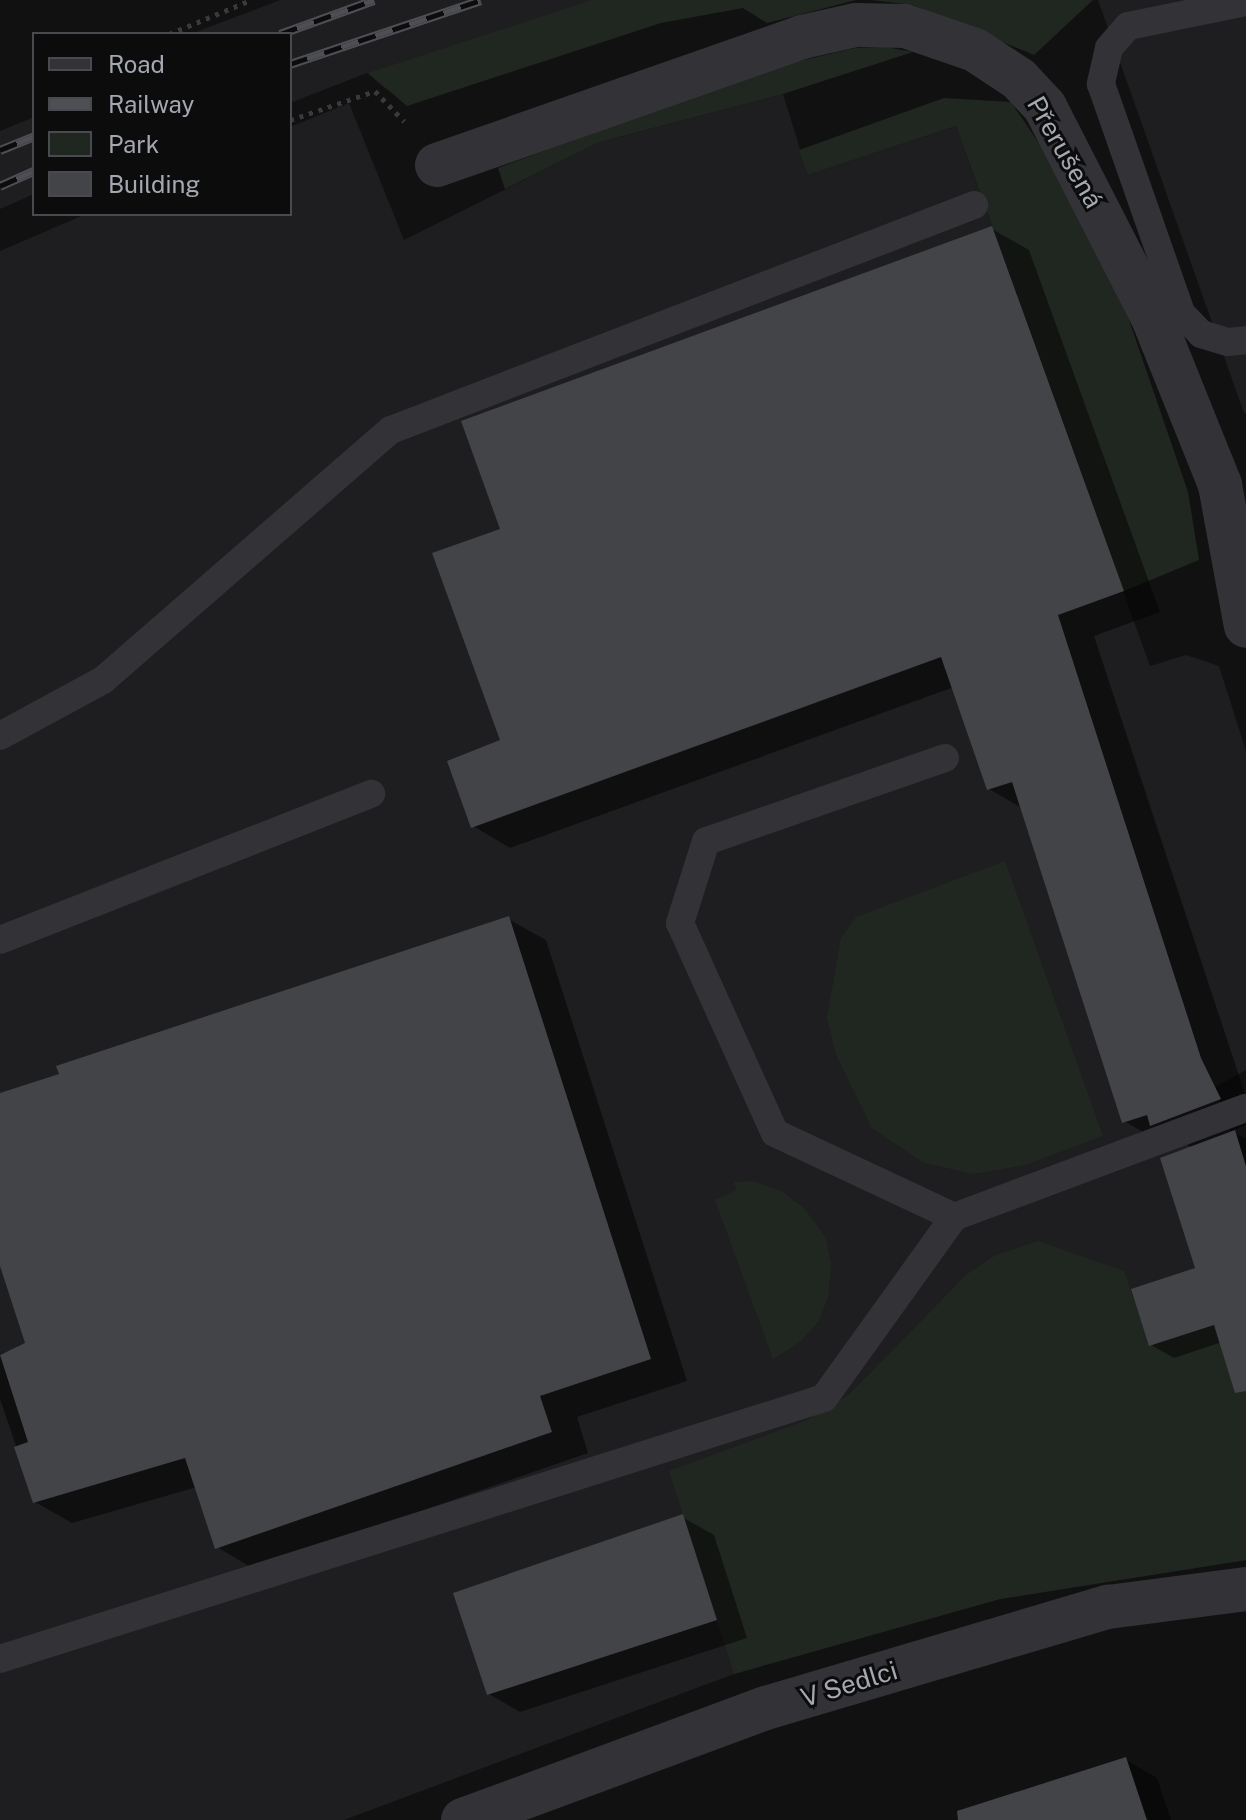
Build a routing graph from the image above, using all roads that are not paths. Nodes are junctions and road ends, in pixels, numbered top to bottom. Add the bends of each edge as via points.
1 (1246, 2) edge
2 (437, 165) road end
3 (974, 205) dead end
4 (1246, 340) edge
5 (1246, 626) edge
6 (0, 736) edge
7 (945, 758) dead end
8 (371, 794) dead end
9 (0, 940) edge
10 (1246, 1108) edge
11 (954, 1217) junction
12 (1246, 1589) edge
13 (0, 1659) edge
14 (463, 1820) edge

1 - 4 lane via 1128,26 1109,48 1101,84 1181,313 1201,334 1228,342
2 - 5 street, Přerušená via 802,37 856,25 905,26 975,50 1019,79 1045,107 1153,318 1220,485
3 - 6 lane via 391,430 103,680
7 - 11 lane via 706,841 680,923 775,1133
8 - 9 lane
10 - 11 lane
11 - 13 lane via 824,1398
12 - 14 street, V Sedlci via 1108,1607 766,1708

